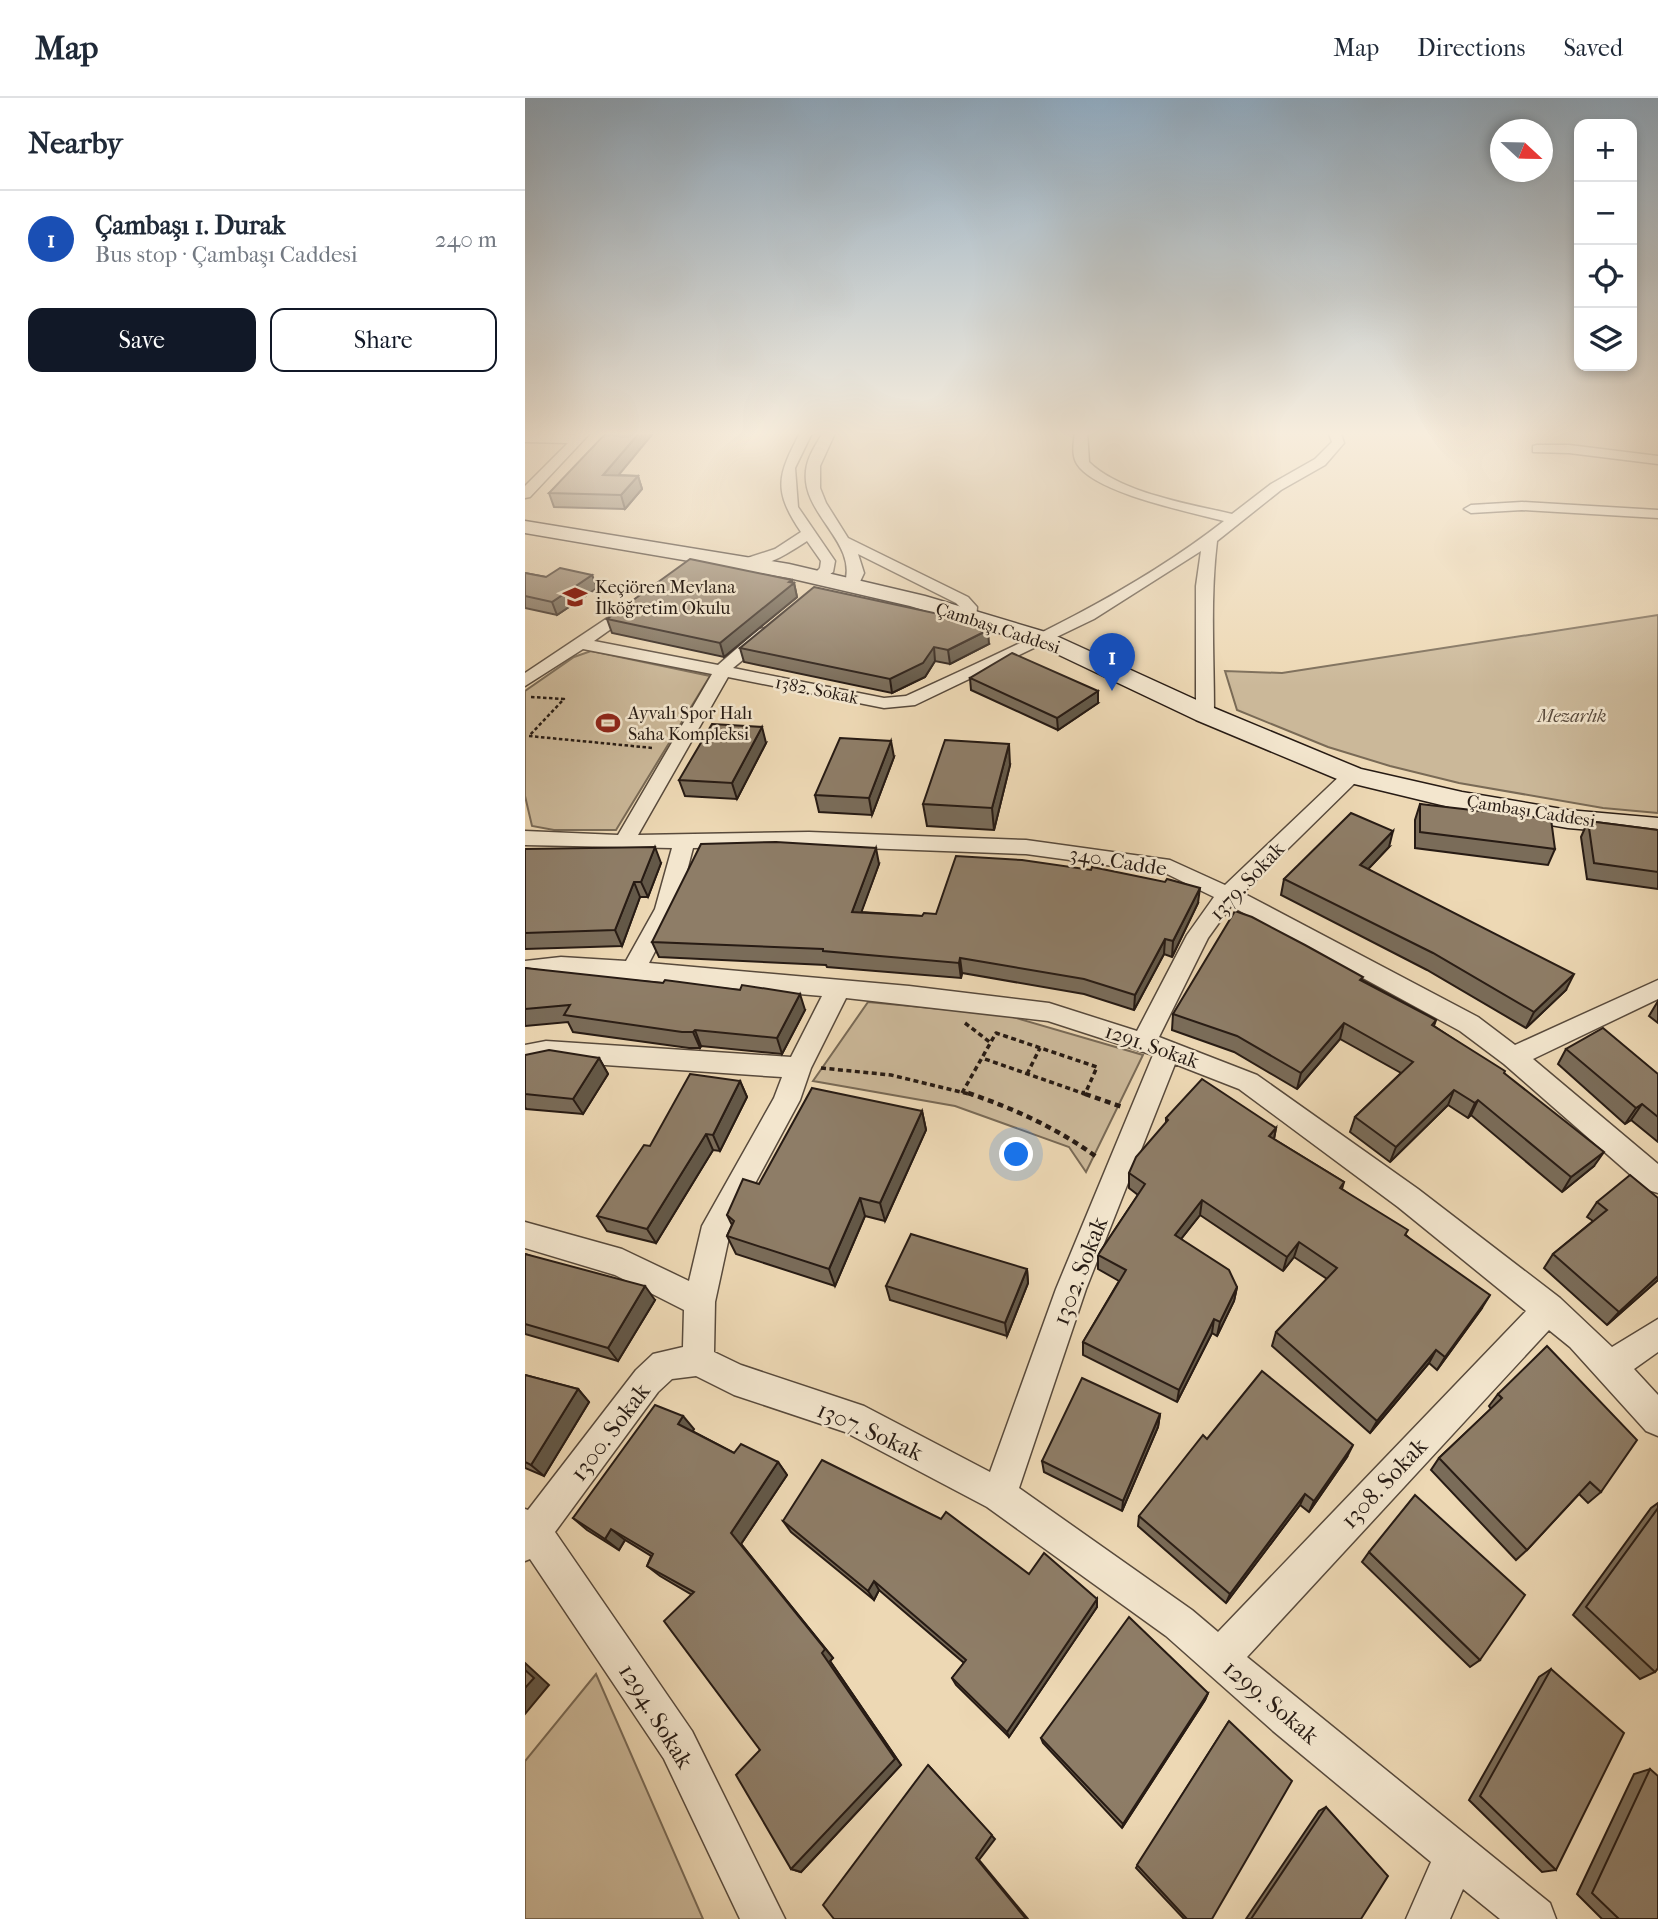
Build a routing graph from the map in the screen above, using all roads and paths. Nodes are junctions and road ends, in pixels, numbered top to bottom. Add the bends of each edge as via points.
1 (797, 516) edge
2 (824, 516) edge
3 (1223, 516) edge
4 (1238, 516) edge
5 (1234, 519) junction
6 (526, 528) edge
7 (809, 533) junction
8 (1210, 539) junction
9 (843, 541) junction
10 (705, 556) junction
11 (746, 563) junction
12 (682, 572) edge
13 (828, 585) junction
14 (648, 596) edge
15 (970, 617) junction
16 (778, 622) edge
17 (1044, 639) junction
18 (580, 643) junction
19 (723, 671) junction
20 (525, 681) edge
21 (525, 696) edge
22 (1205, 714) junction
23 (653, 748) dead end
24 (1352, 775) junction
25 (1658, 827) edge
26 (525, 838) edge
27 (684, 841) junction
28 (624, 842) junction
29 (1228, 895) junction
30 (525, 970) edge
31 (633, 971) junction
32 (838, 989) junction
33 (1658, 989) edge
34 (1157, 1045) junction
35 (1040, 1048) junction
36 (525, 1055) edge
37 (1513, 1057) junction
38 (982, 1058) junction
39 (798, 1068) junction
40 (1027, 1074) junction
41 (962, 1093) junction
42 (1085, 1094) junction
43 (1142, 1114) junction
44 (1117, 1175) junction
45 (1658, 1181) edge
46 (525, 1235) edge
47 (700, 1302) junction
48 (1549, 1308) junction
49 (1658, 1334) edge
50 (698, 1360) junction
51 (1610, 1367) junction
52 (1658, 1419) edge
53 (999, 1494) junction
54 (528, 1535) edge
55 (1220, 1658) junction
56 (1457, 1854) junction
57 (764, 1919) edge
58 (1428, 1919) edge
59 (1534, 1919) edge

1 - 7 street
2 - 9 street
3 - 5 street
4 - 5 street, 1382. Sokak
5 - 8 street, 1382. Sokak
6 - 10 main road, Çambaşı Caddesi
7 - 11 street via 780,552
7 - 13 street via 829,563
8 - 17 street, 1382. Sokak
8 - 22 street via 1204,586
9 - 13 street via 857,567 856,579
9 - 15 street via 963,600
10 - 11 main road, Çambaşı Caddesi
10 - 12 street
11 - 13 main road, Çambaşı Caddesi
13 - 15 main road, Çambaşı Caddesi
14 - 18 street
15 - 17 main road, Çambaşı Caddesi
16 - 19 street
17 - 19 street, 1382. Sokak via 909,701 884,703
17 - 22 main road, Çambaşı Caddesi
18 - 19 street, 1382. Sokak
18 - 20 street
19 - 28 street
21 - 23 path via 564,699 529,736
22 - 24 main road, Çambaşı Caddesi
24 - 25 main road, Çambaşı Caddesi via 1462,801
24 - 29 street, 1379. Sokak
26 - 28 street, 340. Cadde
27 - 28 street, 340. Cadde
27 - 29 street, 340. Cadde via 809,839 1026,847 1170,867
27 - 31 street via 666,909
29 - 34 street, 1379. Sokak via 1198,935
29 - 37 street, 340. Cadde via 1469,1024
30 - 31 street, 1291. Sokak via 561,965
31 - 32 street, 1291. Sokak
32 - 34 street, 1291. Sokak via 1049,1012
32 - 39 street
33 - 37 street
34 - 43 street, 1302. Sokak
34 - 48 street, 1291. Sokak via 1248,1082
35 - 38 path via 996,1033
35 - 40 path
35 - 42 path via 1097,1067
36 - 39 street via 546,1051
37 - 45 street, 340. Cadde
38 - 40 path
38 - 41 path
39 - 41 path via 877,1072
39 - 47 street via 787,1100 717,1226
40 - 42 path
41 - 44 path via 1062,1131
42 - 43 path
43 - 44 street, 1302. Sokak
44 - 53 street, 1302. Sokak via 1071,1289
46 - 47 street via 622,1263
47 - 50 street
48 - 51 street, 1291. Sokak
48 - 55 street, 1308. Sokak
49 - 51 street
50 - 53 street, 1307. Sokak via 734,1380 852,1418
50 - 54 street, 1300. Sokak via 664,1365 647,1381
51 - 52 street, 1291. Sokak
53 - 55 street, 1299. Sokak via 1179,1623
54 - 57 street, 1294. Sokak via 678,1745
55 - 56 street, 1299. Sokak
56 - 58 street
56 - 59 street, 1299. Sokak

